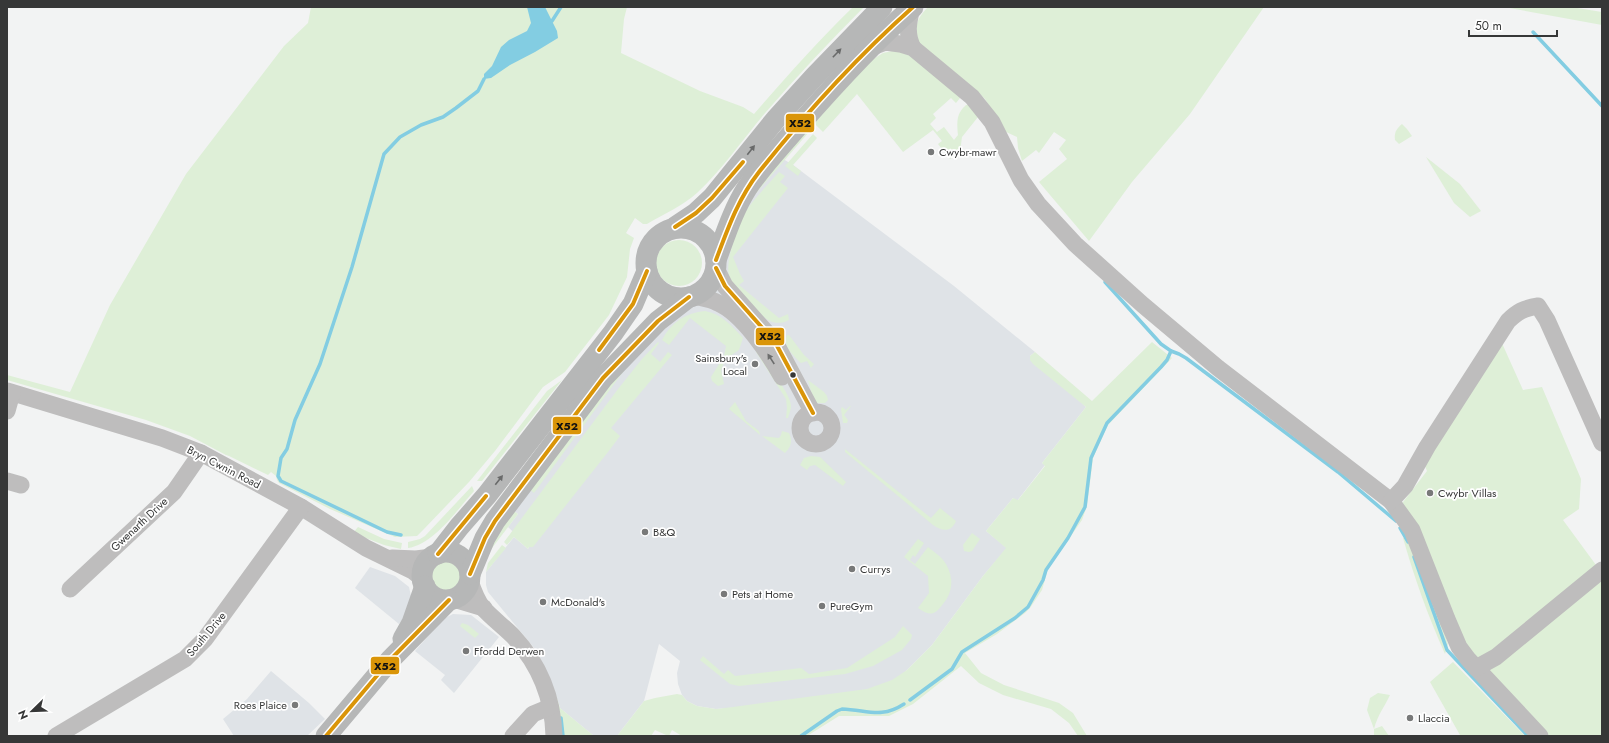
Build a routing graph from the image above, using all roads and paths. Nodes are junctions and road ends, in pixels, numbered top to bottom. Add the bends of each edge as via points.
1 (882, 7) edge
2 (912, 8) edge
3 (870, 48) junction
4 (913, 48) junction
5 (675, 228) junction
6 (716, 264) junction
7 (647, 271) junction
8 (692, 296) junction
9 (9, 392) edge
10 (7, 411) edge
11 (1602, 444) edge
12 (201, 453) junction
13 (1391, 501) junction
14 (301, 507) junction
15 (435, 555) junction
16 (382, 556) junction
17 (1602, 570) edge
18 (470, 577) junction
19 (424, 583) junction
20 (70, 589) dead end
21 (452, 599) junction
22 (484, 608) junction
23 (391, 659) junction
24 (1476, 668) junction
25 (550, 707) junction
26 (56, 736) edge
27 (326, 736) edge
28 (513, 736) edge
29 (554, 736) edge
30 (1540, 736) edge

5 -> 1 main road via 712,198 776,119
2 - 3 main road
2 - 4 street via 907,27 908,39
3 - 4 street via 885,42
3 - 6 main road via 832,87 748,188 736,208
4 - 13 street via 972,97 992,122 1021,180 1038,204 1075,244 1143,306 1218,368
5 - 6 main road via 688,228 699,232 712,244
5 - 7 main road via 664,232 652,243 646,259
6 - 8 main road via 712,280 705,289
6 -> 8 street via 727,288 775,342 809,415 764,348 736,315 718,303
7 - 8 main road via 660,291 672,297
15 -> 7 main road via 491,490 614,333 634,304
8 - 18 main road via 658,322 603,378 495,521 485,538
9 - 10 street
9 - 12 street, Bryn Cwnin Road via 162,438
11 - 13 street via 1547,320 1538,306 1529,307 1508,321 1405,486
12 - 14 street, Bryn Cwnin Road
12 - 20 street, Gwenarth Drive via 174,492
13 - 24 street via 1412,530 1459,647
14 - 16 street, Bryn Cwnin Road
14 - 26 street, South Drive via 205,639 185,659
15 - 16 street, Bryn Cwnin Road via 410,559
15 - 18 main road via 445,552 459,556 468,567
15 - 19 main road via 424,567
16 - 19 street, Bryn Cwnin Road via 412,571
17 - 24 street via 1496,656
18 - 21 main road via 463,593
18 - 22 street via 474,594
19 - 21 main road via 435,597
19 - 23 main road via 412,623
21 - 22 street
21 - 23 main road
22 - 25 street via 514,637 534,663 542,678
23 - 27 main road
24 - 30 street
25 - 28 street via 533,714
25 - 29 street

